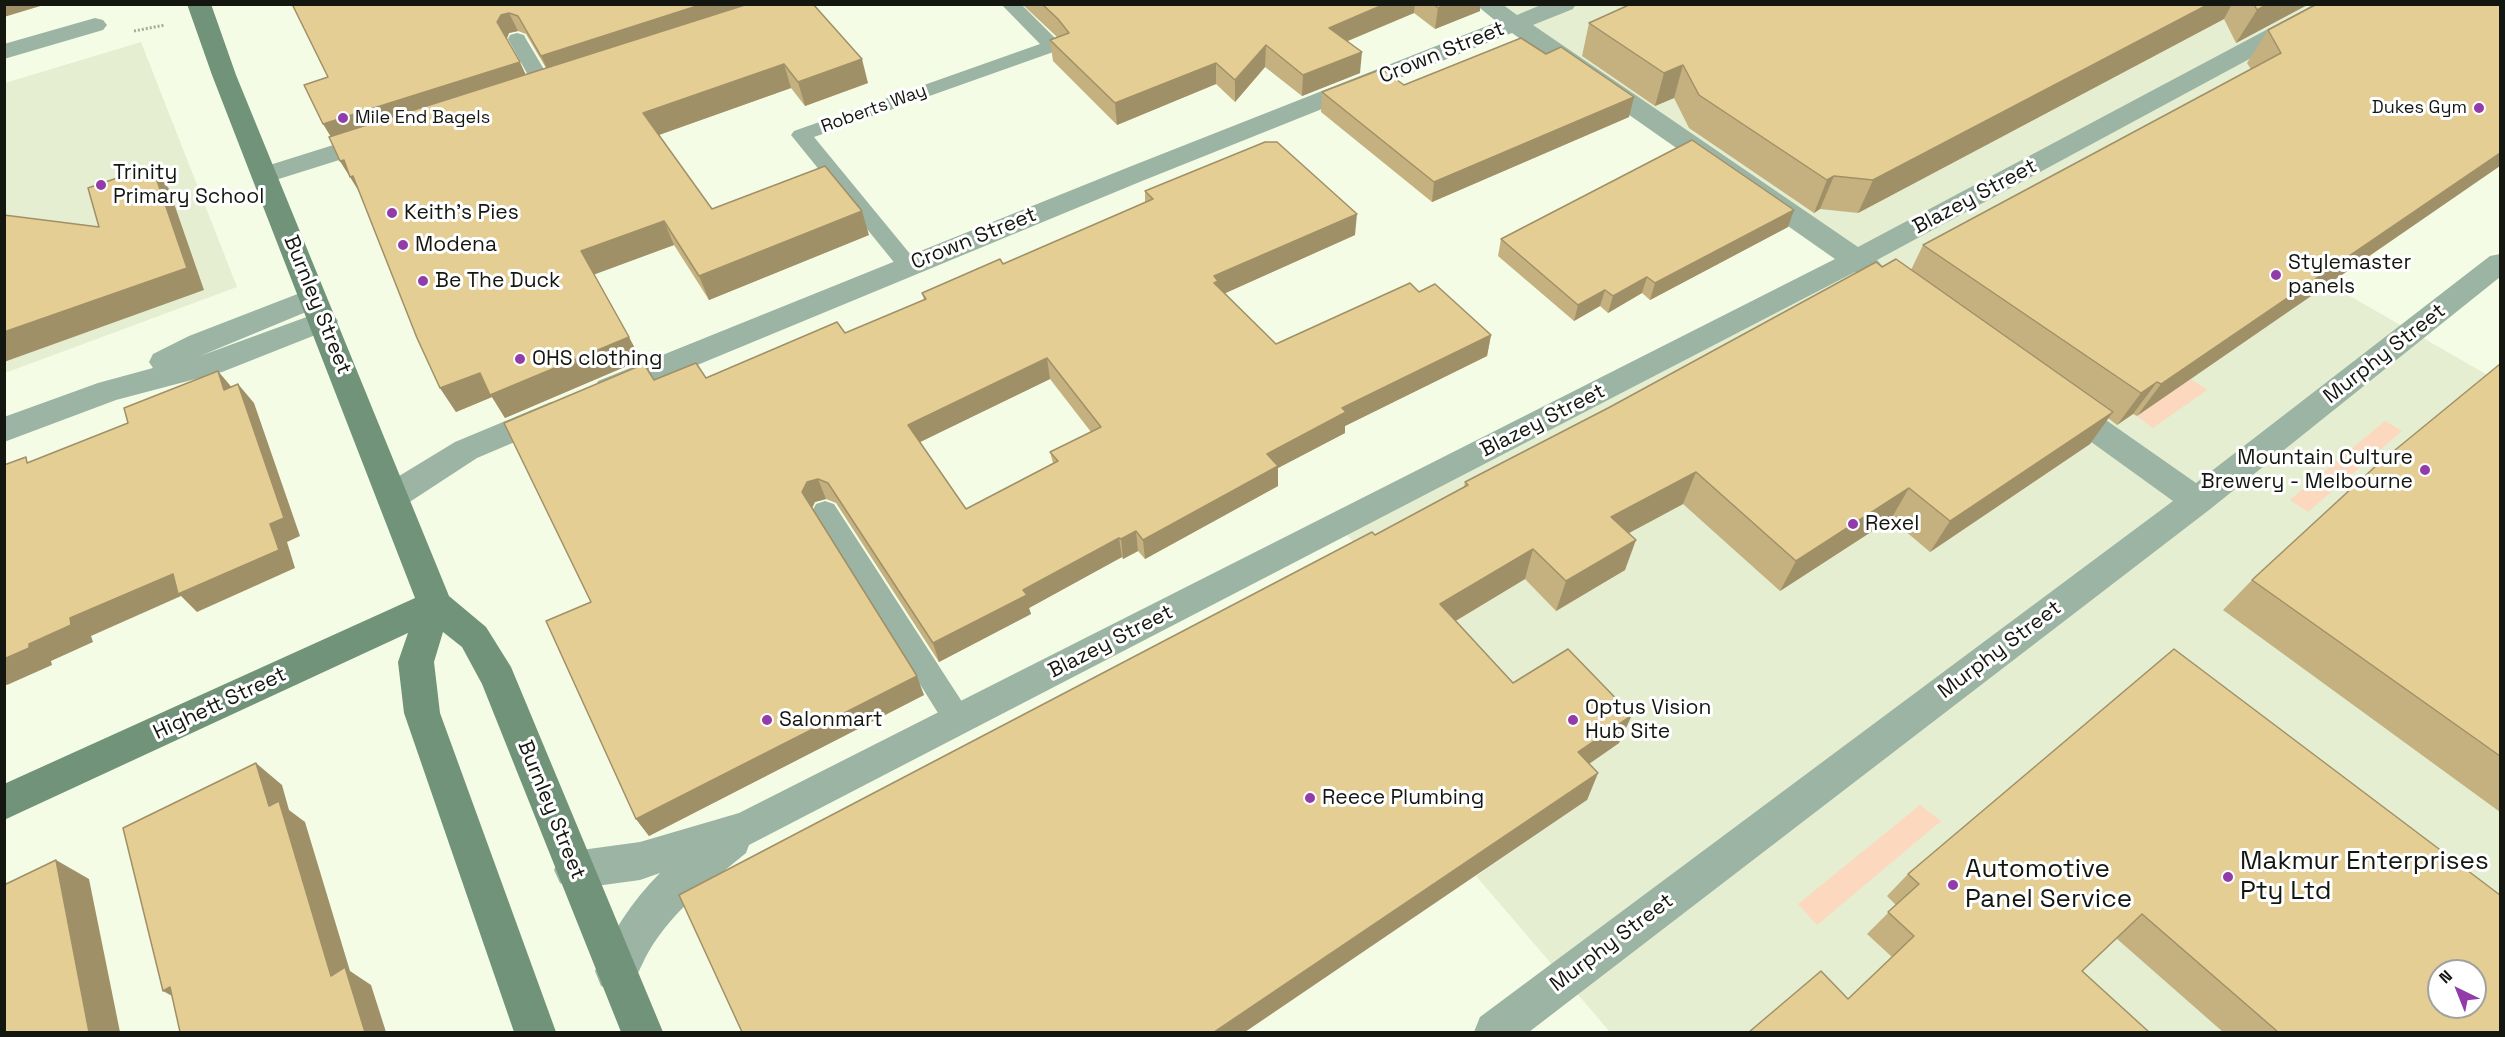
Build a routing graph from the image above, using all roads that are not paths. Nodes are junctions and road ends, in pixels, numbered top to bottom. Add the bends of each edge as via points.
1 (1010, 4) edge
2 (1486, 4) edge
3 (1565, 4) edge
4 (2334, 4) edge
5 (201, 9) edge
6 (1515, 24) junction
7 (95, 25) road end
8 (518, 39) edge
9 (4, 52) edge
10 (544, 86) edge
11 (398, 132) edge
12 (266, 175) junction
13 (1857, 259) junction
14 (2500, 262) edge
15 (909, 266) junction
16 (1896, 287) edge
17 (318, 310) junction
18 (2039, 389) edge
19 (4, 430) edge
20 (393, 496) junction
21 (2197, 501) junction
22 (825, 511) dead end
23 (435, 605) junction
24 (958, 720) junction
25 (4, 803) edge
26 (747, 828) junction
27 (574, 870) junction
28 (616, 971) junction
29 (535, 1032) edge
30 (642, 1032) edge
31 (1495, 1032) edge

1 - 15 lane, Roberts Way via 1052,46 801,135
2 - 6 street
3 - 6 street, Crown Street
4 - 13 street, Blazey Street
5 - 12 main road, Burnley Street
6 - 13 street
6 - 15 street, Crown Street
7 - 9 street
8 - 10 lane
11 - 12 street
12 - 17 main road, Burnley Street
13 - 16 street
13 - 24 street, Blazey Street
14 - 21 street, Murphy Street
15 - 20 street, Crown Street via 466,450
17 - 19 street via 211,364 110,391
17 - 20 main road, Burnley Street
18 - 21 street
20 - 23 main road, Burnley Street
21 - 31 street, Murphy Street
22 - 24 lane
23 - 25 main road, Highett Street
23 - 27 main road, Burnley Street via 474,637 498,678
23 - 29 main road via 416,662 422,713
24 - 26 street, Blazey Street
26 - 27 street, Blazey Street via 640,861
26 - 28 street, Blazey Street via 660,902 625,951
27 - 28 main road, Burnley Street
28 - 30 main road, Burnley Street

